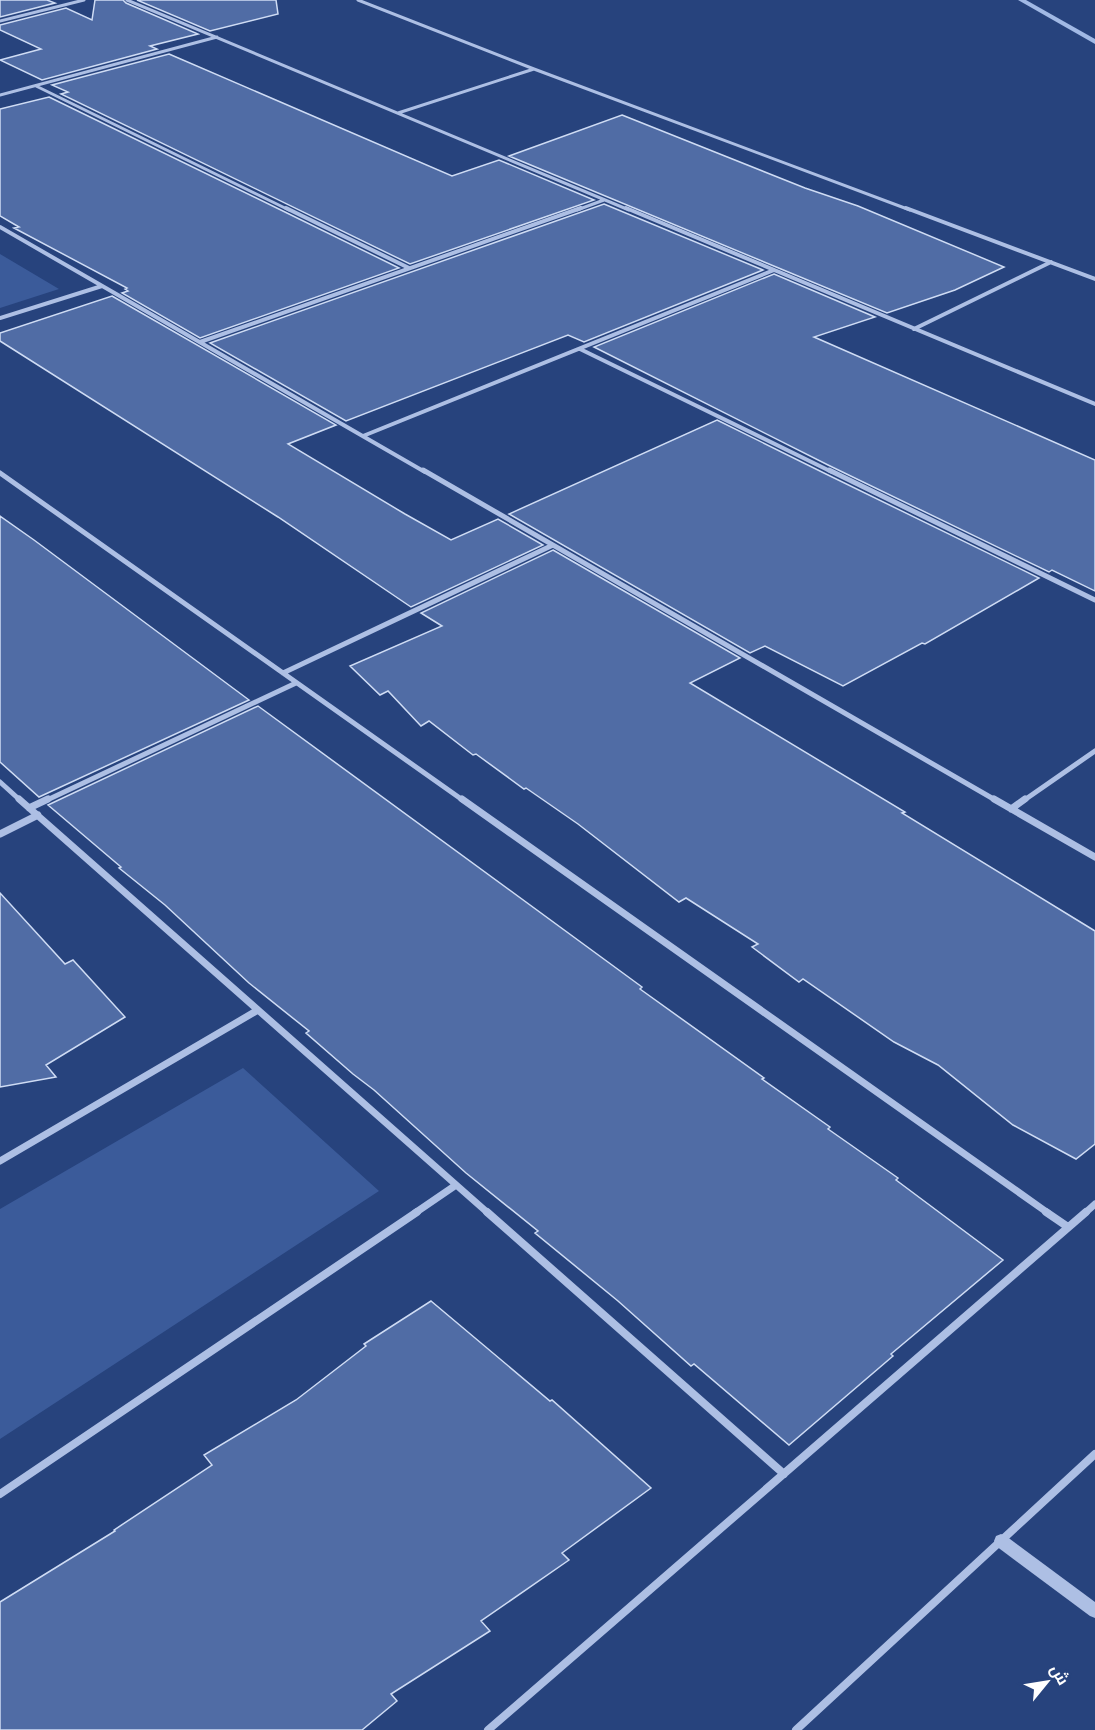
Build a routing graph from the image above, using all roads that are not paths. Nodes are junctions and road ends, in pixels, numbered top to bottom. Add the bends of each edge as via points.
1 (84, 0) edge
2 (127, 0) edge
3 (358, 0) edge
4 (0, 21) edge
5 (217, 37) junction
6 (534, 69) junction
7 (36, 86) junction
8 (0, 95) edge
9 (397, 113) junction
10 (604, 200) junction
11 (0, 227) edge
12 (1051, 262) junction
13 (409, 268) junction
14 (774, 270) junction
15 (1095, 279) edge
16 (102, 286) junction
17 (0, 318) edge
18 (914, 329) junction
19 (200, 342) junction
20 (580, 349) junction
21 (1095, 404) edge
22 (363, 436) junction
23 (0, 473) edge
24 (553, 545) junction
25 (1095, 600) edge
26 (283, 673) junction
27 (296, 682) junction
28 (1095, 751) edge
29 (0, 782) edge
30 (30, 808) junction
31 (1011, 808) junction
32 (38, 815) junction
33 (0, 834) edge
34 (1095, 857) edge
35 (258, 1010) junction
36 (0, 1161) edge
37 (456, 1185) junction
38 (1095, 1204) edge
39 (1068, 1227) junction
40 (1095, 1454) edge
41 (784, 1474) junction
42 (0, 1494) edge
43 (1001, 1541) junction
44 (1095, 1611) edge
45 (488, 1730) edge
46 (796, 1730) edge

1 - 4 street
2 - 5 street
3 - 6 street
5 - 7 street
5 - 9 street
6 - 9 street
6 - 12 street
7 - 8 street
7 - 13 street
9 - 10 street
10 - 13 street
10 - 14 street
11 - 16 street
12 - 15 street
12 - 18 street
13 - 19 street
14 - 18 street
14 - 20 street
16 - 17 street
16 - 19 street
18 - 21 street
19 - 22 street
20 - 22 street
20 - 25 street
22 - 24 street
23 - 26 street
24 - 26 street
24 - 31 street
26 - 27 street
27 - 30 street
27 - 39 street
28 - 31 street
29 - 30 street
30 - 32 street
31 - 34 street
32 - 33 street
32 - 35 street
35 - 36 street
35 - 37 street
37 - 41 street
37 - 42 street
38 - 39 street
39 - 41 street
40 - 43 street
41 - 45 street
43 - 44 street
43 - 46 street

